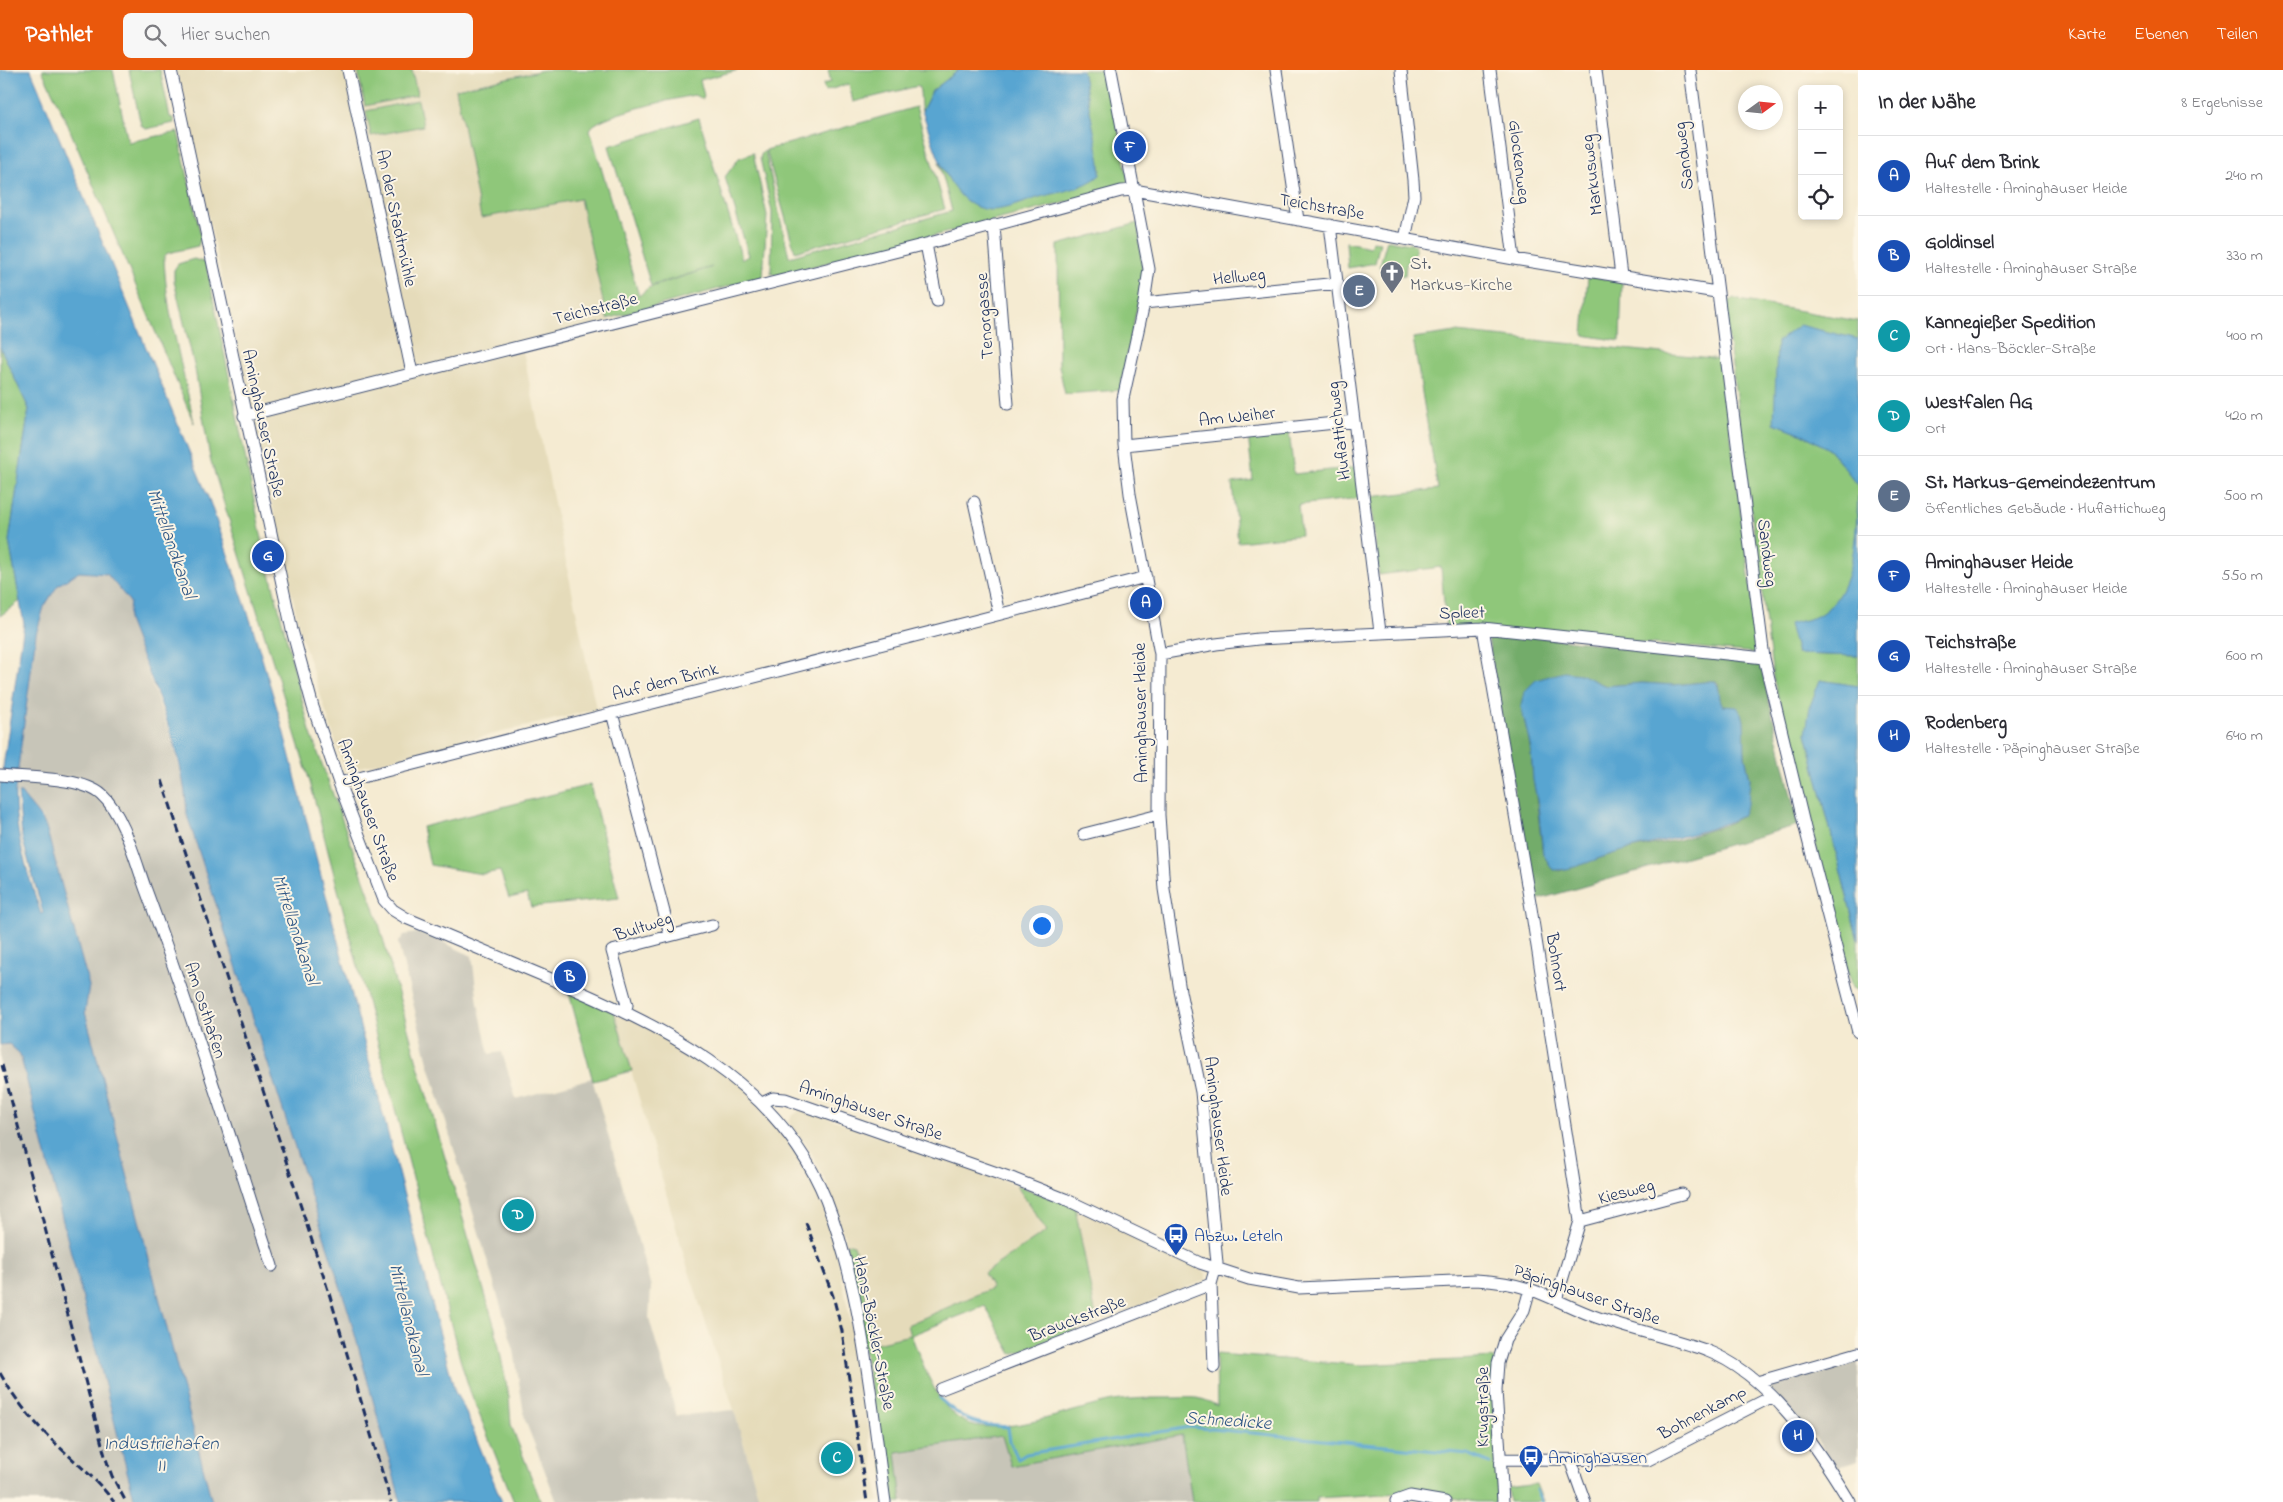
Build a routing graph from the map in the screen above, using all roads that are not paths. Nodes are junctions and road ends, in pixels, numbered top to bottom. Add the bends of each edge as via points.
1 (171, 70) edge
2 (348, 70) edge
3 (1111, 70) edge
4 (1276, 70) edge
5 (1401, 70) edge
6 (1490, 70) edge
7 (1596, 70) edge
8 (1690, 70) edge
9 (1134, 190) junction
10 (1298, 220) junction
11 (994, 225) junction
12 (1330, 225) junction
13 (1405, 239) junction
14 (926, 244) junction
15 (1514, 259) junction
16 (1621, 276) junction
17 (1338, 283) junction
18 (1716, 292) junction
19 (936, 301) dead end
20 (1144, 303) junction
21 (412, 373) junction
22 (1008, 404) dead end
23 (244, 416) junction
24 (1354, 421) junction
25 (1124, 445) junction
26 (974, 502) dead end
27 (1146, 577) junction
28 (999, 614) junction
29 (1483, 628) junction
30 (1380, 632) junction
31 (1160, 654) junction
32 (1764, 658) junction
33 (612, 712) junction
34 (0, 775) edge
35 (339, 782) junction
36 (1159, 815) junction
37 (1084, 834) dead end
38 (712, 925) dead end
39 (670, 935) junction
40 (626, 1012) junction
41 (1858, 1032) edge
42 (762, 1102) junction
43 (1682, 1194) dead end
44 (1580, 1221) junction
45 (272, 1266) dead end
46 (1216, 1269) junction
47 (1211, 1284) junction
48 (1530, 1289) junction
49 (1556, 1300) junction
50 (1858, 1354) edge
51 (1214, 1367) dead end
52 (1757, 1382) junction
53 (941, 1389) dead end
54 (1771, 1397) junction
55 (1500, 1459) junction
56 (1570, 1460) junction
57 (1396, 1501) edge
58 (885, 1502) edge
59 (1445, 1502) edge
60 (1503, 1502) edge
61 (1585, 1502) edge
62 (1850, 1502) edge

1 - 23 street, Aminghauser Straße
2 - 21 street, An der Stadtmühle
3 - 9 street, Aminghauser Heide
4 - 10 street
5 - 13 street via 1414,188
6 - 15 street, Glockenweg
7 - 16 street, Markusweg
8 - 18 street, Sandweg
9 - 10 street, Teichstraße
9 - 11 street, Teichstraße
9 - 20 street, Aminghauser Heide via 1149,269
10 - 12 street, Teichstraße
11 - 14 street, Teichstraße
11 - 22 street, Tenorgasse
12 - 13 street, Teichstraße
12 - 17 street, Huflattichweg
13 - 15 street, Teichstraße
14 - 19 street
14 - 21 street, Teichstraße
15 - 16 street, Teichstraße
16 - 18 street, Teichstraße
17 - 20 street, Hellweg
17 - 24 street, Huflattichweg
18 - 32 street, Sandweg
20 - 25 street, Aminghauser Heide via 1122,399
21 - 23 street, Teichstraße
23 - 35 street, Aminghauser Straße via 292,630 313,707
24 - 25 street, Am Weiher
24 - 30 street, Huflattichweg
25 - 27 street, Aminghauser Heide
26 - 28 street
27 - 28 street, Auf dem Brink
27 - 31 street, Aminghauser Heide
28 - 33 street, Auf dem Brink
29 - 30 street, Spleet
29 - 32 street, Spleet
29 - 44 street, Bohnort
30 - 31 street, Spleet via 1258,639
31 - 36 street, Aminghauser Heide
32 - 41 street, Sandweg
33 - 35 street, Auf dem Brink
33 - 39 street
34 - 45 street, Am Osthafen via 91,787 111,805 166,942
35 - 40 street, Aminghauser Straße via 379,890 393,910
36 - 37 street
36 - 46 street, Aminghauser Heide via 1171,944 1201,1092
38 - 39 street, Bultweg
39 - 40 street, Bultweg via 612,951
40 - 42 street, Aminghauser Straße via 707,1057
42 - 46 street, Aminghauser Straße via 773,1098 785,1099 1014,1179
42 - 58 street, Hans-Böckler-Straße via 813,1173 833,1220 858,1320
43 - 44 street, Kiesweg
44 - 49 street, Bohnort
46 - 47 street
46 - 48 street, Päpinghauser Straße via 1299,1288 1476,1280 1504,1282
47 - 51 street
47 - 53 street, Brauckstraße
48 - 49 street, Päpinghauser Straße
48 - 55 street, Krugstraße via 1524,1310 1505,1340 1498,1363 1496,1390
49 - 52 street, Päpinghauser Straße via 1597,1318 1706,1351
50 - 52 street
52 - 54 street, Päpinghauser Straße
54 - 56 street, Bohnenkamp via 1648,1460
54 - 62 street, Päpinghauser Straße via 1810,1440
55 - 56 street, Bohnenkamp
55 - 60 street, Krugstraße
56 - 61 street
57 - 59 street via 1410,1496

